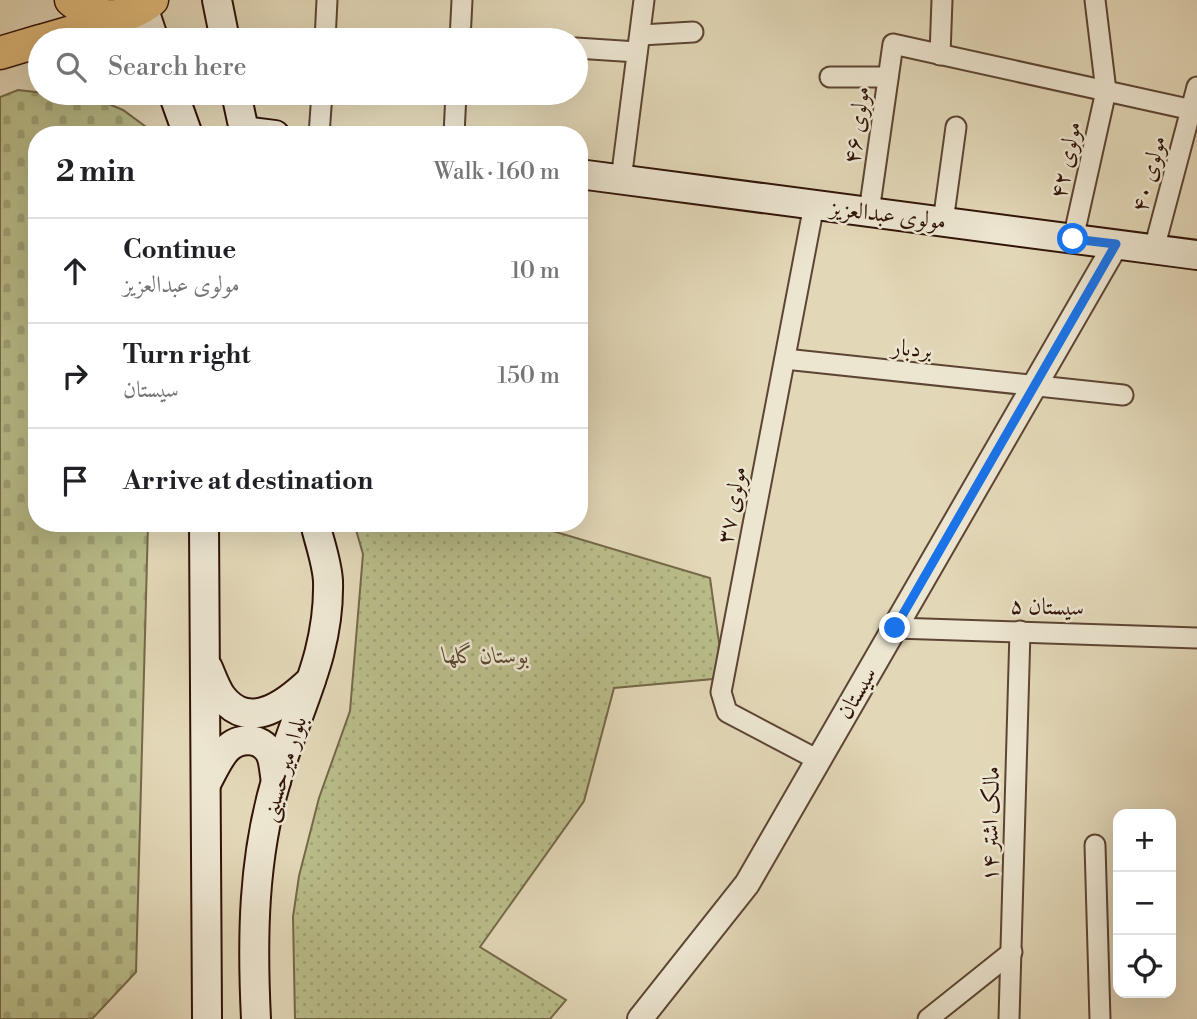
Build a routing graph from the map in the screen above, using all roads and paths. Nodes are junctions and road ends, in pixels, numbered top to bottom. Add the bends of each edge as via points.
1 (71, 0) edge
2 (217, 0) edge
3 (327, 0) edge
4 (463, 0) edge
5 (644, 0) edge
6 (942, 0) edge
7 (1095, 0) edge
8 (139, 8) edge
9 (80, 28) edge
10 (148, 28) edge
11 (223, 28) edge
12 (326, 28) edge
13 (461, 28) edge
14 (693, 32) dead end
15 (639, 43) junction
16 (28, 45) edge
17 (588, 47) edge
18 (0, 53) edge
19 (940, 55) junction
20 (830, 76) dead end
21 (888, 77) junction
22 (1197, 87) edge
23 (1106, 91) junction
24 (177, 105) edge
25 (239, 105) edge
26 (321, 105) edge
27 (455, 105) edge
28 (1194, 111) edge
29 (185, 126) edge
30 (243, 126) edge
31 (320, 126) edge
32 (454, 126) edge
33 (956, 127) dead end
34 (588, 175) edge
35 (621, 180) junction
36 (814, 205) junction
37 (869, 212) junction
38 (943, 222) junction
39 (1073, 239) junction
40 (1116, 244) junction
41 (1154, 249) junction
42 (1197, 255) edge
43 (785, 359) junction
44 (1033, 388) junction
45 (1122, 395) dead end
46 (204, 532) edge
47 (317, 532) edge
48 (895, 628) junction
49 (1020, 631) junction
50 (1197, 638) edge
51 (205, 662) junction
52 (315, 677) junction
53 (818, 760) junction
54 (276, 781) junction
55 (206, 784) junction
56 (1095, 845) dead end
57 (1012, 952) junction
58 (207, 1019) edge
59 (256, 1019) edge
60 (640, 1019) edge
61 (928, 1019) edge
62 (1009, 1019) edge
63 (1100, 1019) edge

1 - 8 main road via 103,17
2 - 11 main road
3 - 12 street
4 - 13 street
5 - 15 street
6 - 19 street
7 - 23 street, مولوی ۴۲
8 - 9 main road
8 - 10 main road
14 - 15 street
15 - 17 street
15 - 35 street
16 - 18 main road
19 - 21 street, مولوی ۴۶ via 893,44
19 - 23 street
20 - 21 street
21 - 37 street, مولوی ۴۶
22 - 28 street, مولوی ۴۰
23 - 28 street
23 - 39 street, مولوی ۴۲
24 - 29 main road
25 - 30 main road
26 - 31 street
27 - 32 street
28 - 41 street, مولوی ۴۰
33 - 38 street
34 - 35 main road, مولوی عبدالعزیز
35 - 36 main road, مولوی عبدالعزیز
36 - 37 main road, مولوی عبدالعزیز
36 - 43 street, مولوی ۳۷
37 - 38 main road, مولوی عبدالعزیز
38 - 39 main road, مولوی عبدالعزیز
39 - 40 main road, مولوی عبدالعزیز
40 - 41 main road, مولوی عبدالعزیز
40 - 44 street, سیستان
41 - 42 main road, مولوی عبدالعزیز
43 - 44 street, بردبار
43 - 53 street, مولوی ۳۷ via 721,692 727,712
44 - 45 street, بردبار
44 - 48 street, سیستان
46 - 51 main road
47 - 52 main road, بلوار میرحسینی via 328,578 326,635
48 - 49 street, سیستان ۵
48 - 53 street, سیستان
49 - 50 street, سیستان ۵
49 - 57 street, مالک اشتر ۱۴
51 - 52 main road via 223,698 237,710 256,714 290,701
51 - 55 main road
52 - 54 main road, بلوار میرحسینی
53 - 60 street, سیستان via 747,884
54 - 55 main road via 270,753 250,740 226,750
54 - 59 main road, بلوار میرحسینی via 254,907
55 - 58 main road
56 - 63 street
57 - 61 street
57 - 62 street, مالک اشتر ۱۴

